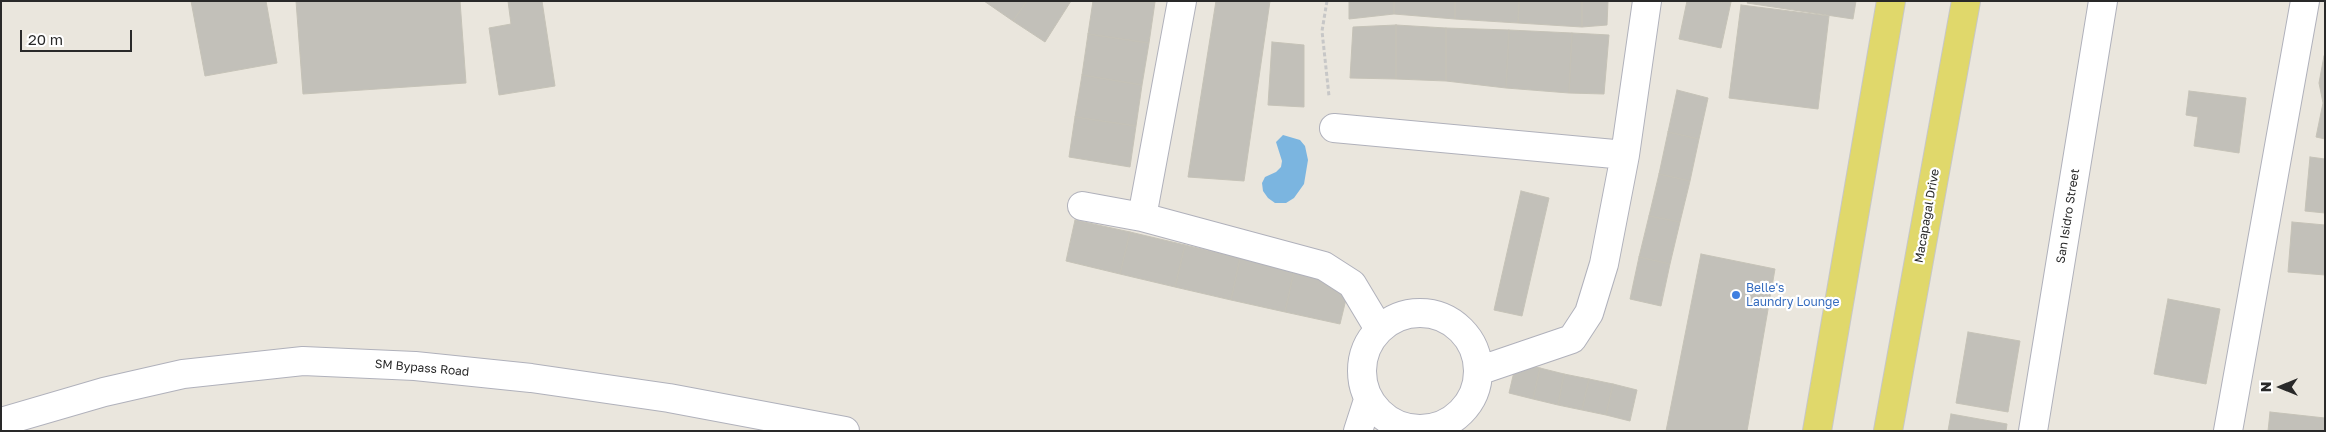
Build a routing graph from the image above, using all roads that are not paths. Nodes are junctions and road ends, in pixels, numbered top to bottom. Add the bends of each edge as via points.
1 (1182, 1) edge
2 (1647, 1) edge
3 (1891, 1) edge
4 (1966, 1) edge
5 (2103, 1) edge
6 (2305, 1) edge
7 (1334, 128) road end
8 (1625, 155) junction
9 (1082, 206) dead end
10 (1142, 217) junction
11 (1380, 329) junction
12 (1478, 371) junction
13 (1368, 400) junction
14 (8, 424) edge
15 (1445, 427) edge
16 (845, 431) edge
17 (1358, 431) edge
18 (1817, 431) edge
19 (1888, 431) edge
20 (2033, 431) edge
21 (2228, 431) edge

1 - 10 street
2 - 8 street
3 - 18 main road
4 - 19 main road, Macapagal Drive
5 - 20 street, San Isidro Street
6 - 21 street
7 - 8 street
8 - 12 street via 1604,264 1589,313 1572,339
9 - 10 street
10 - 11 street via 1324,266 1352,284
11 - 12 street via 1398,316 1420,312 1443,317 1461,330 1474,349
11 - 13 street via 1365,350 1362,375
12 - 15 street via 1474,392 1463,411
13 - 15 street via 1383,417 1402,427
13 - 17 street
14 - 16 street, SM Bypass Road via 104,392 183,374 303,361 415,366 531,378 669,398

